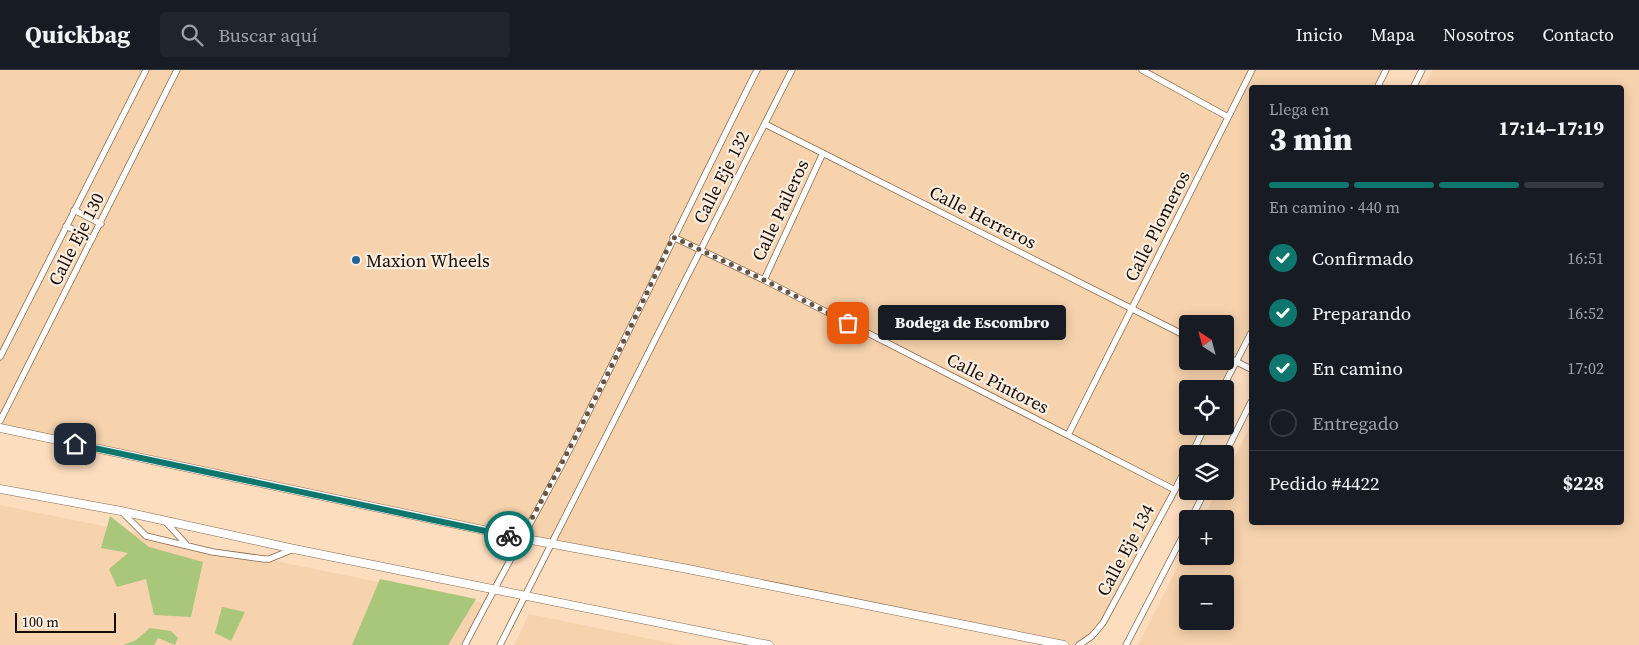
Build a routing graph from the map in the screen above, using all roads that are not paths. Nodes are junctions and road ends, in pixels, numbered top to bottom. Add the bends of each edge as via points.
1 (146, 70) edge
2 (177, 70) edge
3 (757, 70) edge
4 (792, 70) edge
5 (1142, 70) edge
6 (1252, 70) edge
7 (1386, 70) edge
8 (1422, 70) edge
9 (1378, 85) edge
10 (1414, 85) edge
11 (1228, 117) junction
12 (765, 124) junction
13 (823, 153) junction
14 (74, 210) junction
15 (100, 224) junction
16 (66, 226) junction
17 (673, 237) junction
18 (92, 239) junction
19 (700, 249) junction
20 (764, 280) junction
21 (1132, 309) junction
22 (1179, 332) edge
23 (1249, 337) edge
24 (0, 357) edge
25 (1236, 362) junction
26 (1249, 368) edge
27 (1227, 380) edge
28 (1249, 406) edge
29 (0, 421) edge
30 (0, 428) edge
31 (1068, 435) junction
32 (1230, 445) edge
33 (1179, 481) edge
34 (0, 489) edge
35 (1175, 490) junction
36 (121, 511) junction
37 (164, 520) junction
38 (521, 538) junction
39 (1179, 543) edge
40 (186, 544) junction
41 (551, 544) junction
42 (294, 549) junction
43 (493, 590) junction
44 (525, 596) junction
45 (465, 645) edge
46 (500, 645) edge
47 (769, 645) edge
48 (1064, 645) edge
49 (1079, 645) edge
50 (1126, 645) edge

1 - 14 street, Calle Eje 130
2 - 15 street, Calle Eje 130
3 - 17 street, Calle Eje 132
4 - 12 street, Calle Eje 132
5 - 11 street
6 - 11 street, Calle Plomeros
7 - 9 street
8 - 10 street
11 - 21 street, Calle Plomeros
12 - 13 street, Calle Herreros
12 - 19 street, Calle Eje 132
13 - 20 street, Calle Paileros
13 - 21 street, Calle Herreros
14 - 15 street
14 - 16 street, Calle Eje 130
15 - 18 street, Calle Eje 130
16 - 18 street
16 - 24 street, Calle Eje 130
17 - 19 street, Calle Pintores
17 - 38 street, Calle Eje 132 via 574,441
18 - 29 street, Calle Eje 130
19 - 20 street, Calle Pintores
19 - 41 street, Calle Eje 132
20 - 31 street, Calle Pintores
21 - 22 street, Calle Herreros
21 - 31 street, Calle Plomeros
23 - 25 street
25 - 26 street
25 - 27 street
28 - 32 street
30 - 38 street
31 - 35 street, Calle Pintores
33 - 35 street, Calle Eje 134
34 - 36 street
35 - 49 street, Calle Eje 134 via 1103,623
36 - 37 street
36 - 40 street via 146,536
37 - 40 street
37 - 42 street
38 - 41 street
38 - 43 street, Calle Eje 132
39 - 50 street
40 - 42 street via 213,552 264,559
41 - 44 street, Calle Eje 132
41 - 48 street
42 - 43 street
43 - 44 street
43 - 45 street, Calle Eje 132
44 - 46 street, Calle Eje 132
44 - 47 street

